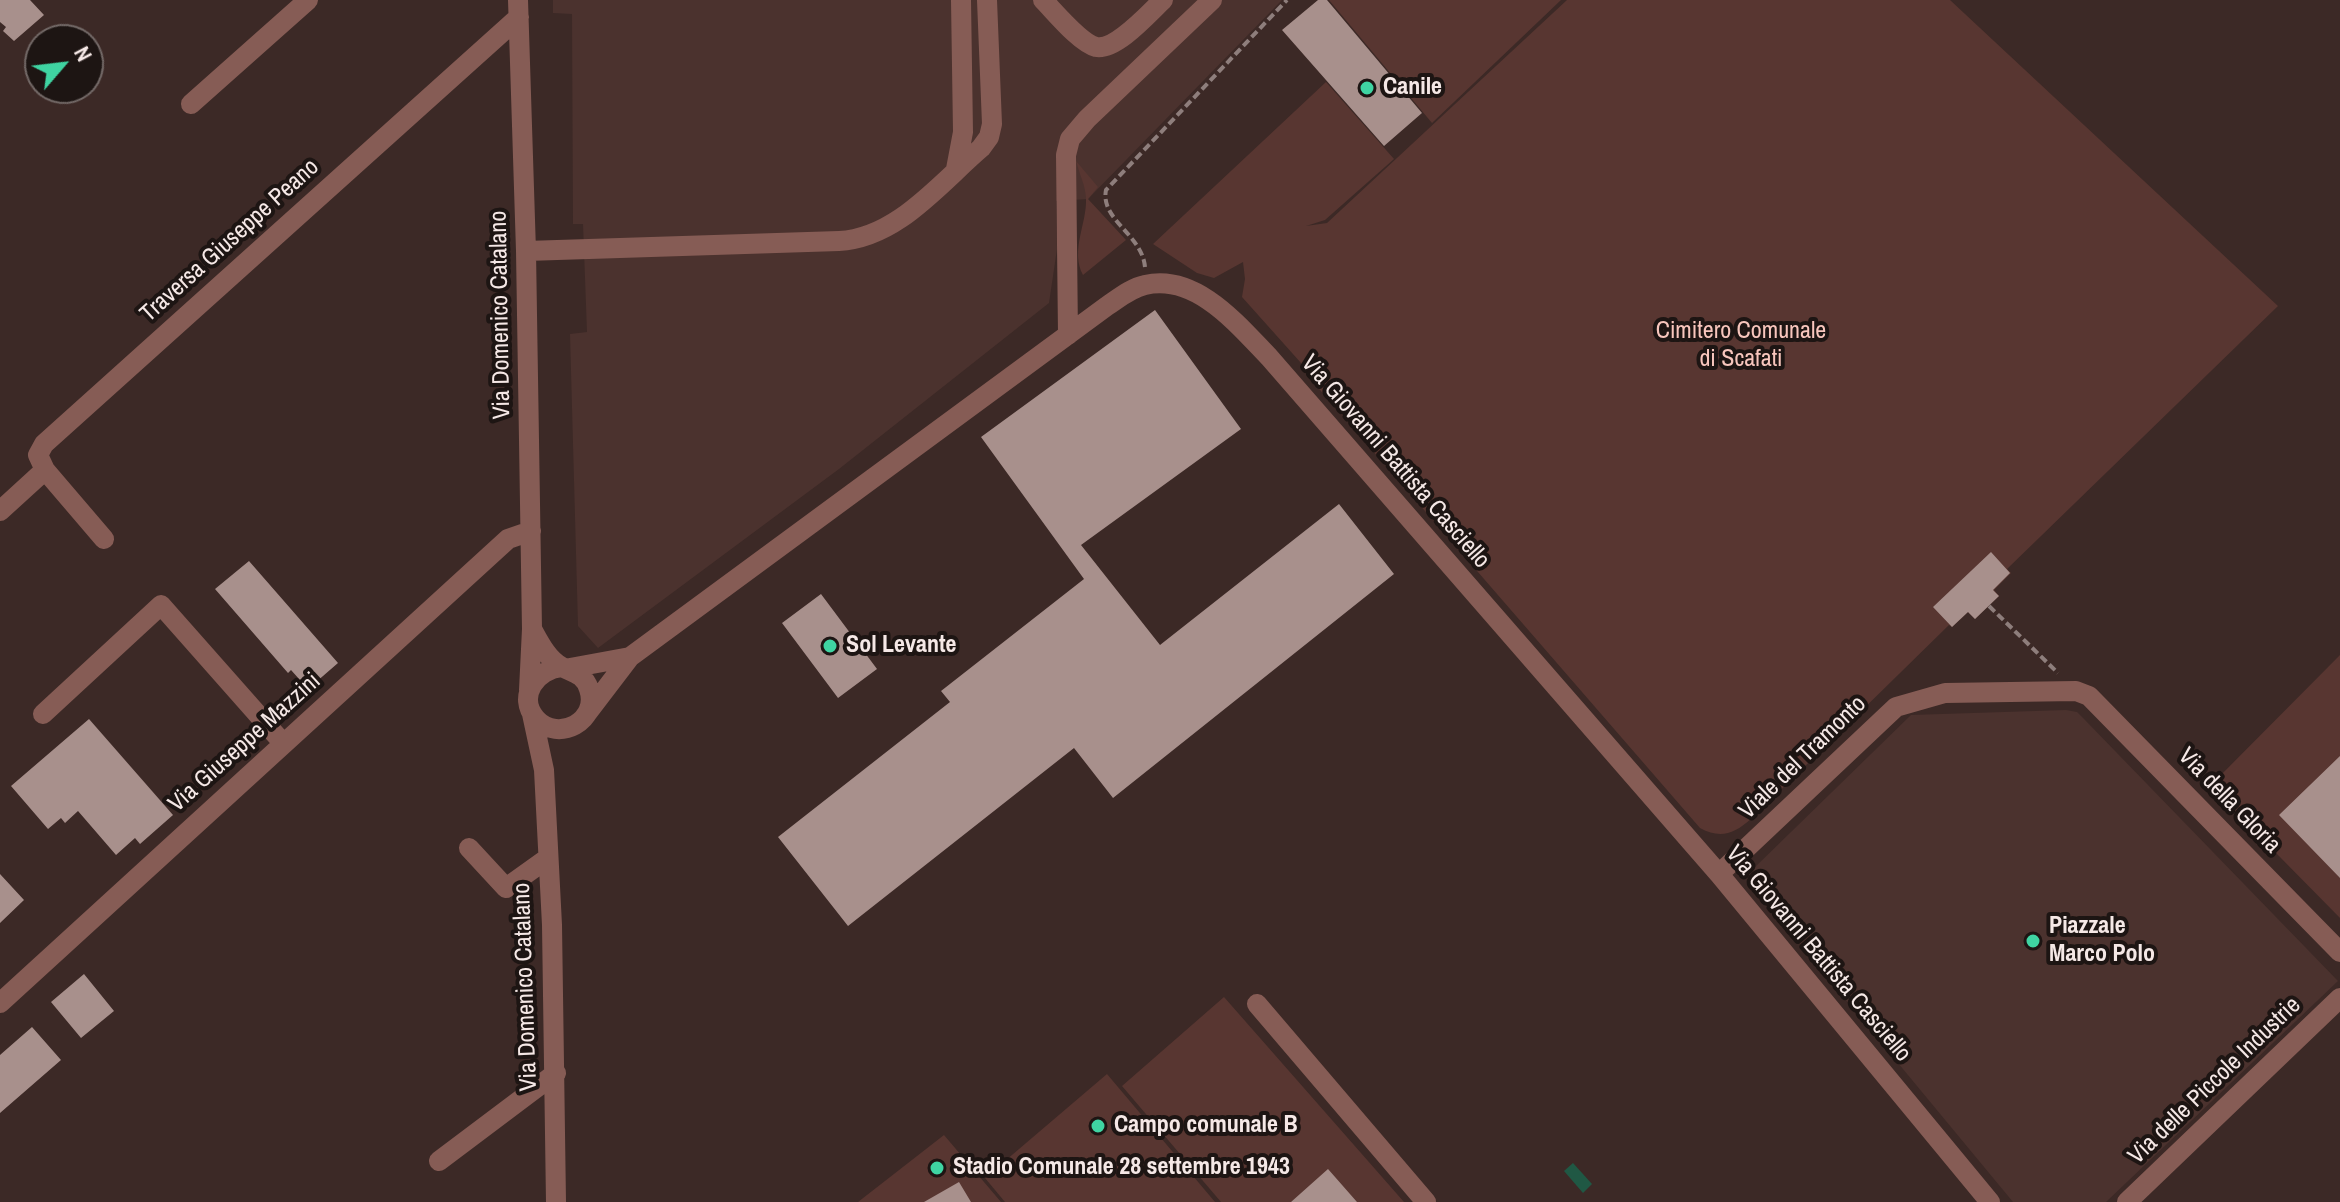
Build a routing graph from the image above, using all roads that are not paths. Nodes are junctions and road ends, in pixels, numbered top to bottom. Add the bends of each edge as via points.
1 (308, 0) edge
2 (961, 0) edge
3 (987, 0) edge
4 (1043, 0) edge
5 (1163, 0) edge
6 (1212, 0) edge
7 (519, 8) edge
8 (191, 104) dead end
9 (956, 169) junction
10 (526, 251) junction
11 (1068, 335) junction
12 (45, 470) junction
13 (0, 511) edge
14 (531, 531) junction
15 (104, 539) dead end
16 (532, 629) junction
17 (630, 657) junction
18 (566, 668) junction
19 (529, 690) junction
20 (2076, 691) joint
21 (43, 714) dead end
22 (532, 714) junction
23 (578, 722) junction
24 (283, 743) junction
25 (544, 770) junction
26 (469, 848) dead end
27 (548, 858) junction
28 (1719, 874) junction
29 (2340, 952) edge
30 (2340, 998) edge
31 (0, 1003) edge
32 (1257, 1004) dead end
33 (556, 1073) junction
34 (439, 1161) dead end
35 (556, 1202) edge
36 (1426, 1202) edge
37 (1990, 1202) edge
38 (2127, 1202) edge

1 - 8 street
2 - 9 street via 963,132
3 - 9 street via 992,124 981,148
4 - 5 street via 1096,47 1119,39
6 - 11 street via 1070,139
7 - 10 street, Via Domenico Catalano
7 - 12 street, Traversa Giuseppe Peano via 44,444 38,455
9 - 10 street via 892,224 857,240
10 - 14 street, Via Domenico Catalano
11 - 17 street
11 - 28 street, Via Giovanni Battista Casciello via 1146,285 1186,290 1211,302 1248,335
12 - 13 street
12 - 15 street
14 - 16 street, Via Domenico Catalano
14 - 24 street, Via Giuseppe Mazzini via 508,539
16 - 18 street via 545,651
16 - 19 street, Via Domenico Catalano
17 - 18 street
17 - 23 street
18 - 19 street via 545,670
18 - 23 street via 589,688 590,707
19 - 22 street, Via Domenico Catalano
20 - 28 street, Viale del Tramonto via 1945,693 1896,707
20 - 29 street, Via della Gloria via 2089,696
21 - 24 street via 161,605
22 - 23 street via 552,729
22 - 25 street, Via Domenico Catalano
23 - 25 street via 553,748
24 - 31 street, Via Giuseppe Mazzini
25 - 27 street, Via Domenico Catalano
26 - 27 street via 506,888
27 - 33 street, Via Domenico Catalano
28 - 37 street, Via Giovanni Battista Casciello
30 - 38 street, Via delle Piccole Industrie
32 - 36 street
33 - 34 street
33 - 35 street, Via Domenico Catalano

